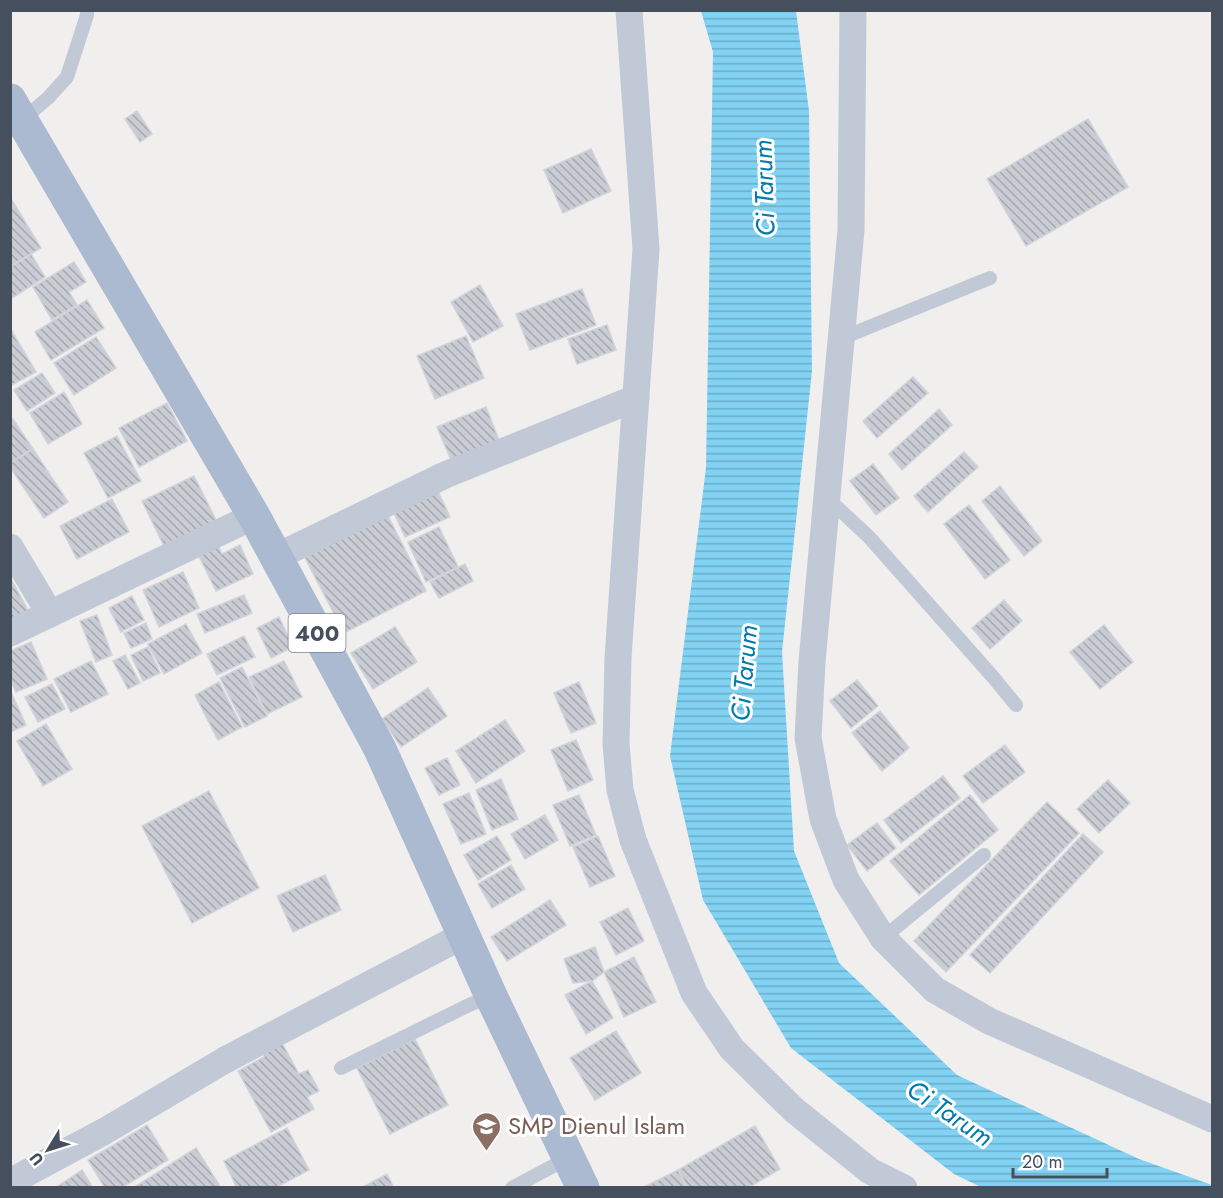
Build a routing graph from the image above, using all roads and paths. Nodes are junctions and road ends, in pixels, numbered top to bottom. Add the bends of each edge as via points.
1 (87, 10) edge
2 (629, 10) edge
3 (853, 10) edge
4 (16, 110) edge
5 (990, 278) dead end
6 (842, 338) junction
7 (636, 398) junction
8 (827, 498) junction
9 (254, 516) junction
10 (10, 547) edge
11 (276, 557) junction
12 (50, 614) junction
13 (10, 633) edge
14 (1016, 705) dead end
15 (984, 855) dead end
16 (464, 935) junction
17 (883, 938) junction
18 (491, 996) junction
19 (341, 1068) dead end
20 (1212, 1119) edge
21 (568, 1158) junction
22 (10, 1182) edge
23 (512, 1188) edge
24 (583, 1188) edge
25 (904, 1188) edge

1 - 4 lane via 67,77 48,98
2 - 7 street via 646,249
3 - 6 street via 851,230
4 - 9 main road, 400
5 - 6 lane
6 - 8 street
7 - 11 street via 445,475
7 - 25 street via 616,744 620,790 633,840 694,993 732,1048 794,1110 870,1171
8 - 14 lane via 869,537
8 - 17 street via 808,738 823,819 846,880
9 - 11 main road, 400
9 - 12 street
10 - 12 street
11 - 16 main road, 400 via 380,749
12 - 13 street
15 - 17 lane
16 - 18 main road, 400
16 - 22 street via 225,1060
17 - 20 street via 935,990 989,1021
18 - 19 lane
18 - 21 main road, 400
21 - 23 lane
21 - 24 main road, 400

